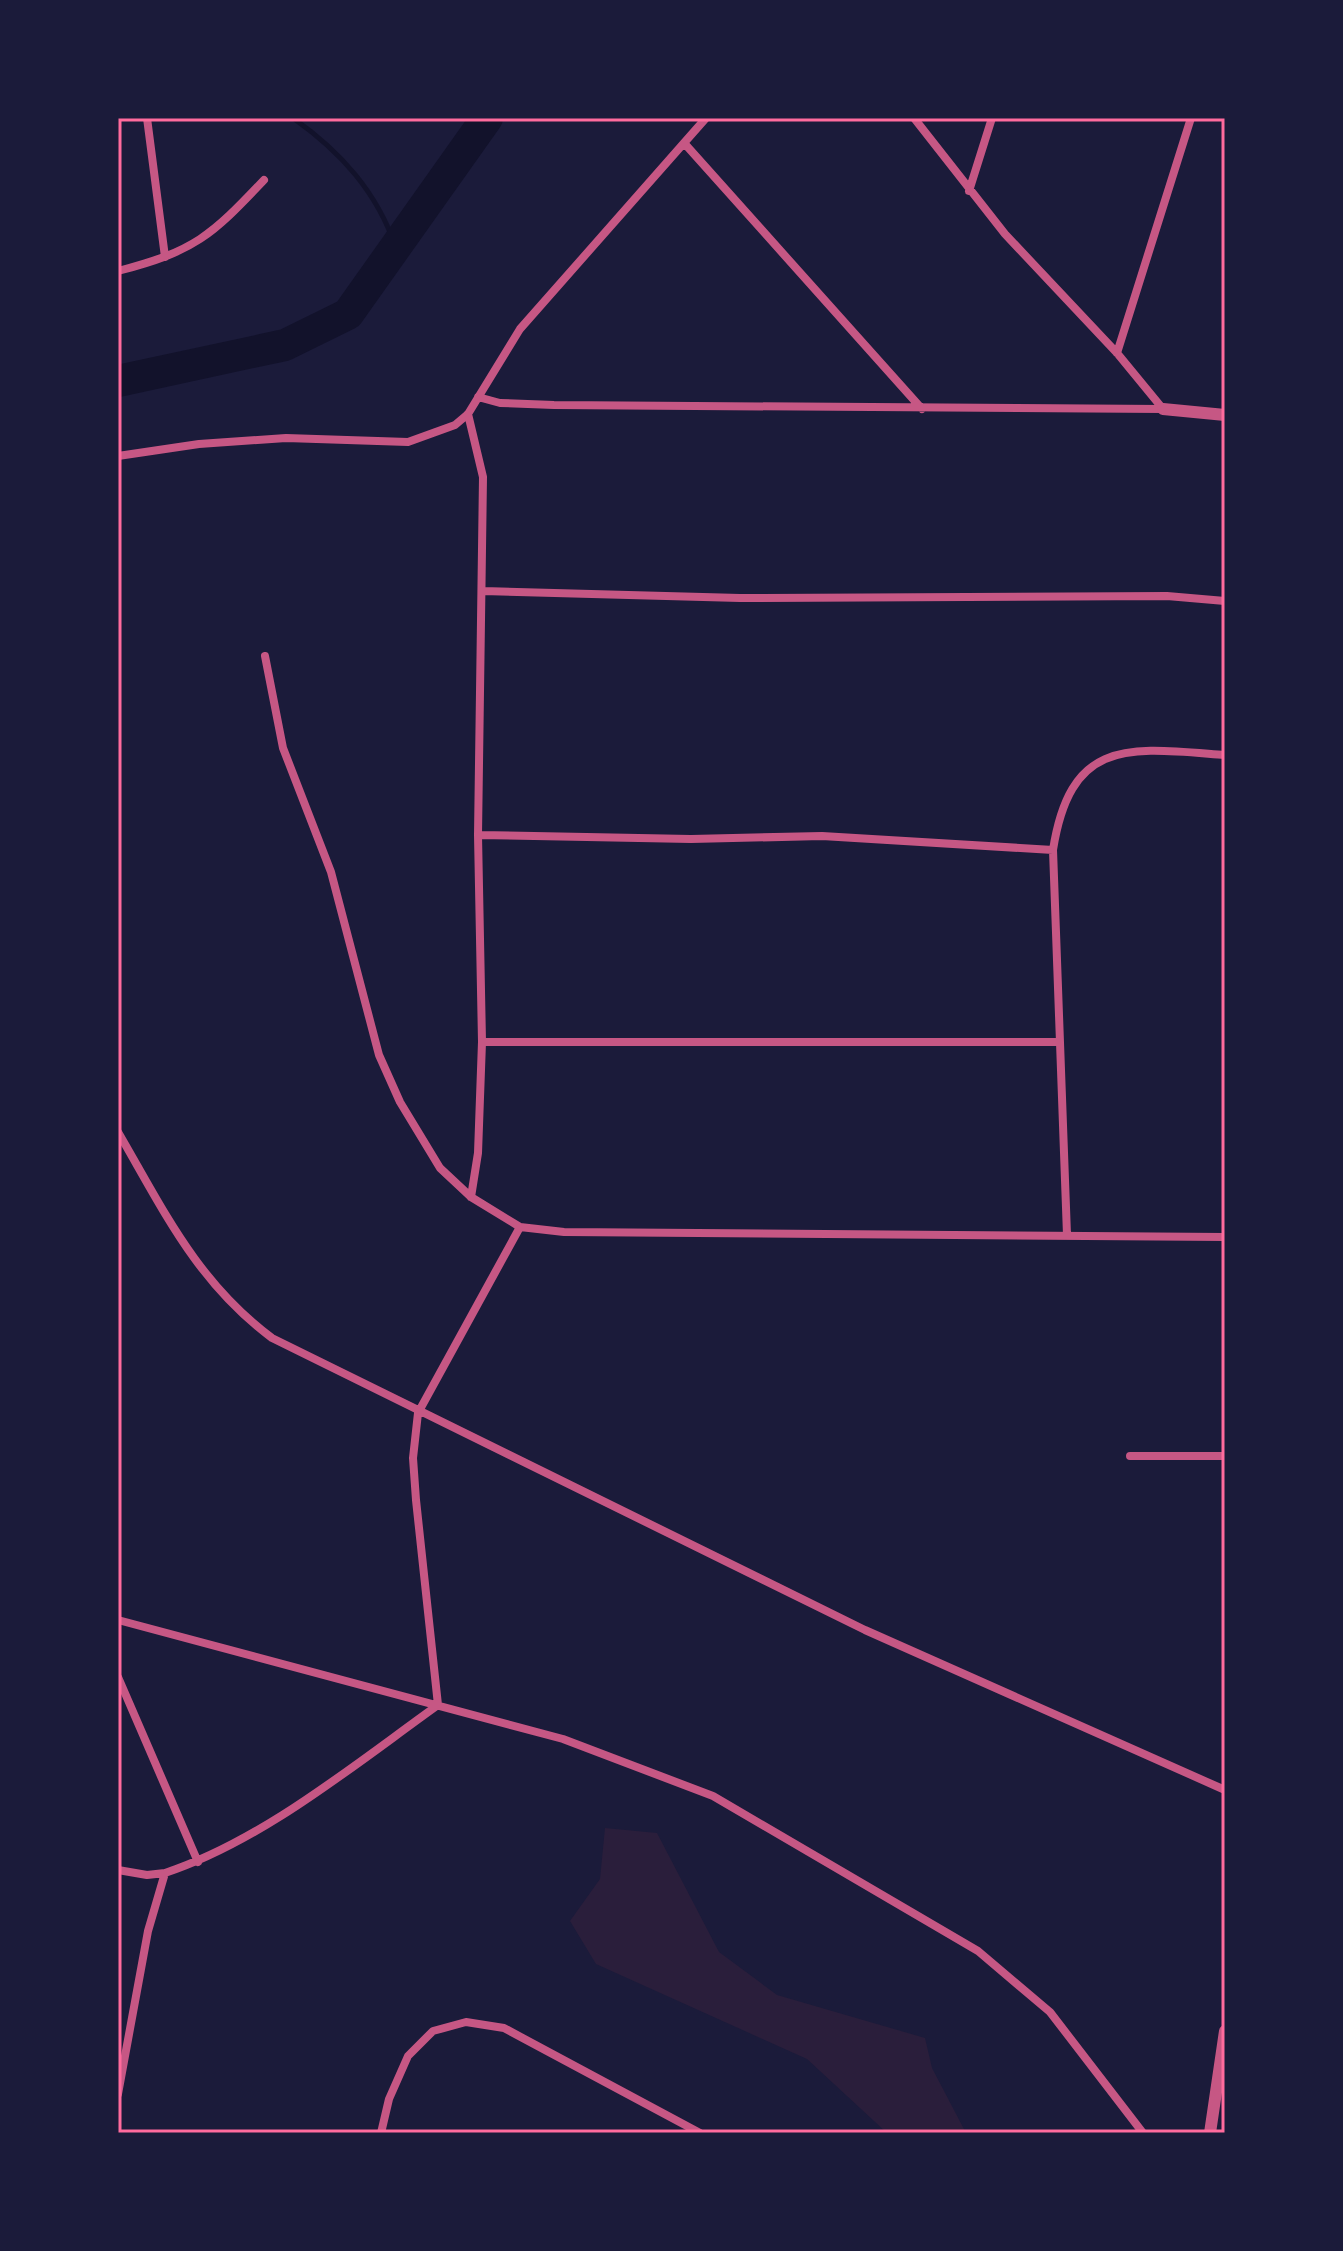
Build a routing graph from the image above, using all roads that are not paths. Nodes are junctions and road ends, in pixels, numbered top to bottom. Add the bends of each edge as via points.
1 (147, 118) edge
2 (706, 118) edge
3 (914, 118) edge
4 (992, 118) edge
5 (1191, 118) edge
6 (685, 144) junction
7 (264, 180) dead end
8 (969, 191) junction
9 (165, 257) junction
10 (118, 271) edge
11 (1117, 353) junction
12 (478, 397) junction
13 (922, 409) junction
14 (1163, 409) junction
15 (468, 414) junction
16 (1225, 415) edge
17 (118, 456) edge
18 (483, 591) junction
19 (1225, 601) edge
20 (265, 656) dead end
21 (1225, 755) edge
22 (478, 835) junction
23 (1053, 850) junction
24 (482, 1042) junction
25 (1057, 1042) junction
26 (118, 1133) edge
27 (471, 1197) junction
28 (520, 1227) junction
29 (1067, 1235) junction
30 (1225, 1237) edge
31 (418, 1413) junction
32 (1130, 1456) dead end
33 (1225, 1456) edge
34 (118, 1620) edge
35 (118, 1677) edge
36 (438, 1705) junction
37 (1225, 1790) edge
38 (198, 1862) junction
39 (118, 1870) edge
40 (165, 1873) junction
41 (1225, 2031) edge
42 (118, 2094) edge
43 (381, 2133) edge
44 (700, 2133) edge
45 (1143, 2133) edge
46 (1210, 2133) edge

1 - 9 street
2 - 6 street
3 - 8 street
4 - 8 street
5 - 11 street
6 - 12 street via 520,329
6 - 13 street
7 - 9 street via 207,238
8 - 11 street via 1050,286
9 - 10 street
11 - 14 street
12 - 13 street via 509,404
12 - 15 street
13 - 14 street
14 - 16 street
15 - 17 street via 441,432 408,442 286,438
15 - 18 street via 483,477
18 - 19 street via 740,598 1167,596
18 - 22 street
20 - 27 street via 283,748 331,872 379,1055 418,1136 440,1168
21 - 23 street via 1156,750 1121,753 1090,765 1068,792
22 - 23 street via 822,836
22 - 24 street
23 - 25 street
24 - 25 street
24 - 27 street
25 - 29 street
26 - 31 street via 185,1251 254,1325
27 - 28 street
28 - 29 street via 564,1232
28 - 31 street
29 - 30 street
31 - 36 street via 413,1458
31 - 37 street via 865,1630
32 - 33 street
34 - 36 street
35 - 38 street
36 - 38 street via 255,1831
36 - 45 street via 563,1739 713,1796 978,1951 1050,2012
38 - 40 street
39 - 40 street
40 - 42 street via 148,1931
41 - 46 street
43 - 44 street via 408,2056 433,2031 466,2022 504,2028

